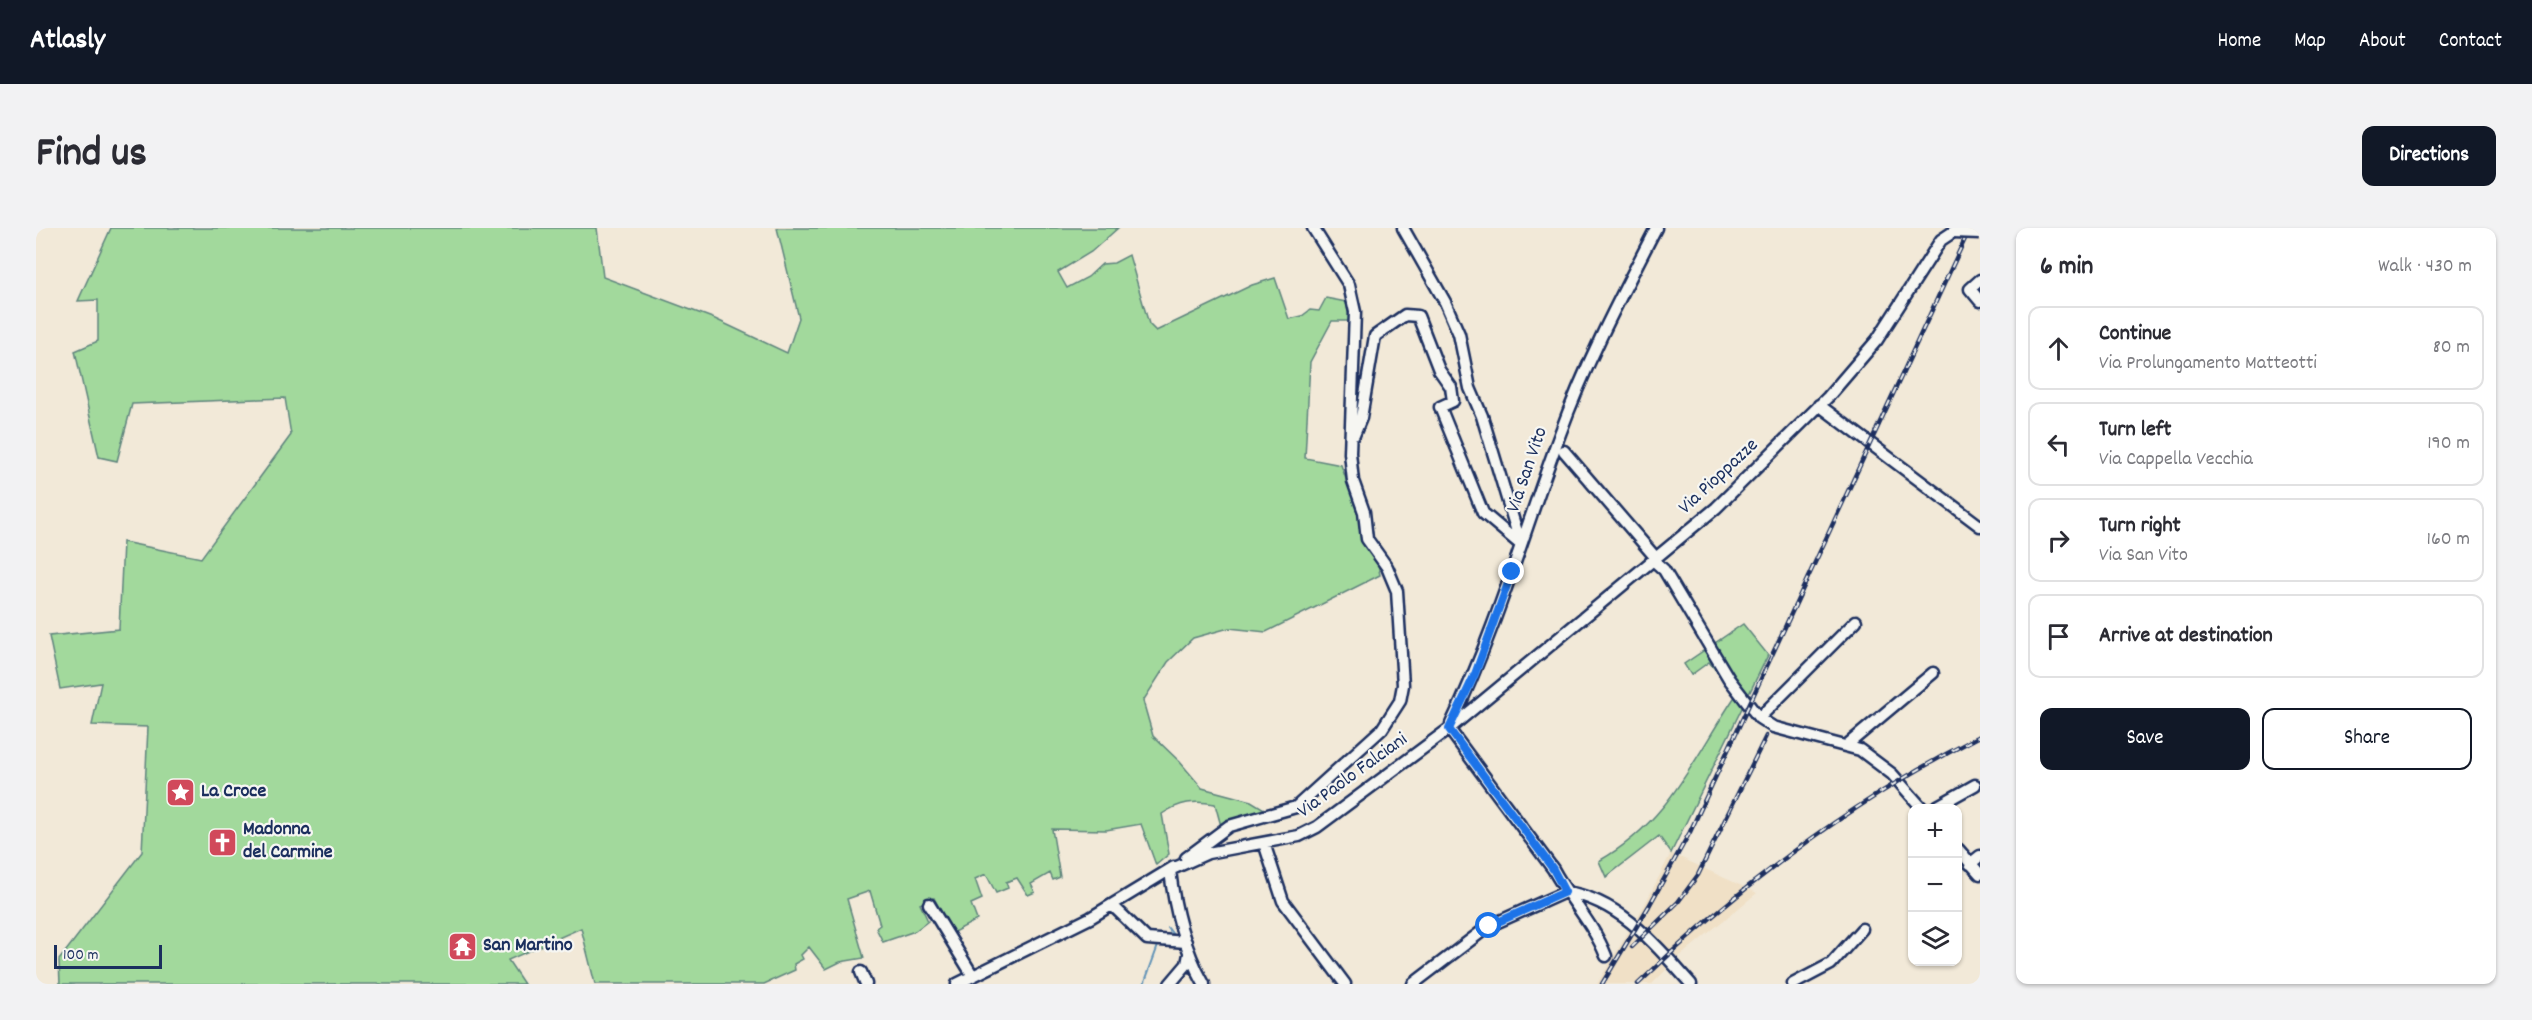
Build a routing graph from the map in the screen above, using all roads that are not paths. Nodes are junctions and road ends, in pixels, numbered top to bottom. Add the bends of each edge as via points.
1 (1313, 228) edge
2 (1403, 228) edge
3 (1656, 228) edge
4 (1980, 233) edge
5 (1980, 280) edge
6 (1980, 301) edge
7 (1819, 405) junction
8 (1351, 444) junction
9 (1564, 450) dead end
10 (1980, 526) edge
11 (1521, 545) junction
12 (1654, 559) junction
13 (1856, 621) dead end
14 (1933, 674) dead end
15 (1759, 718) junction
16 (1449, 729) junction
17 (1847, 745) junction
18 (1975, 785) dead end
19 (1918, 804) edge
20 (1941, 804) edge
21 (1264, 843) junction
22 (1962, 854) edge
23 (1980, 856) edge
24 (1970, 864) junction
25 (1170, 870) junction
26 (1980, 874) edge
27 (1565, 892) junction
28 (930, 904) dead end
29 (1112, 905) junction
30 (1862, 929) dead end
31 (1186, 942) junction
32 (1189, 954) junction
33 (1606, 956) dead end
34 (861, 972) dead end
35 (973, 976) junction
36 (866, 984) edge
37 (957, 984) edge
38 (1170, 984) edge
39 (1204, 984) edge
40 (1345, 984) edge
41 (1413, 984) edge
42 (1691, 984) edge
43 (1793, 984) edge

1 - 8 street via 1349,285 1356,312
2 - 11 street via 1446,302 1459,334 1470,388
3 - 11 street, Via San Vito via 1593,349
4 - 7 street, Via Pioppazze, bridge via 1953,232 1941,240 1877,340
5 - 6 street via 1970,288
7 - 10 street
7 - 12 street, Via Pioppazze via 1716,508
8 - 11 street via 1361,417 1375,336 1406,315 1418,316 1438,370 1451,387 1453,401 1440,407 1483,513
8 - 25 street via 1353,481 1364,512 1367,539 1387,567 1396,591 1404,667 1400,701 1382,729 1296,807 1229,826
9 - 12 street
11 - 16 street, Via San Vito via 1475,674
12 - 15 street via 1729,679
12 - 16 street, Via Pioppazze
13 - 15 street
14 - 17 street
15 - 17 street via 1786,731
16 - 21 street, Via Paolo Falciani via 1317,827 1299,836
16 - 27 street via 1553,869
17 - 19 street via 1892,774
18 - 20 street
21 - 25 street, Via Paolo Falciani via 1208,853
21 - 40 street via 1283,901
22 - 24 street
23 - 24 street
24 - 26 street
25 - 29 street
25 - 31 street
27 - 33 street via 1599,939
27 - 41 street via 1489,926
27 - 42 street via 1594,898 1623,915
28 - 35 street
29 - 31 street via 1147,939
29 - 35 street
30 - 43 street via 1831,964
31 - 32 street
32 - 38 street via 1187,964
32 - 39 street
34 - 36 street
35 - 37 street

